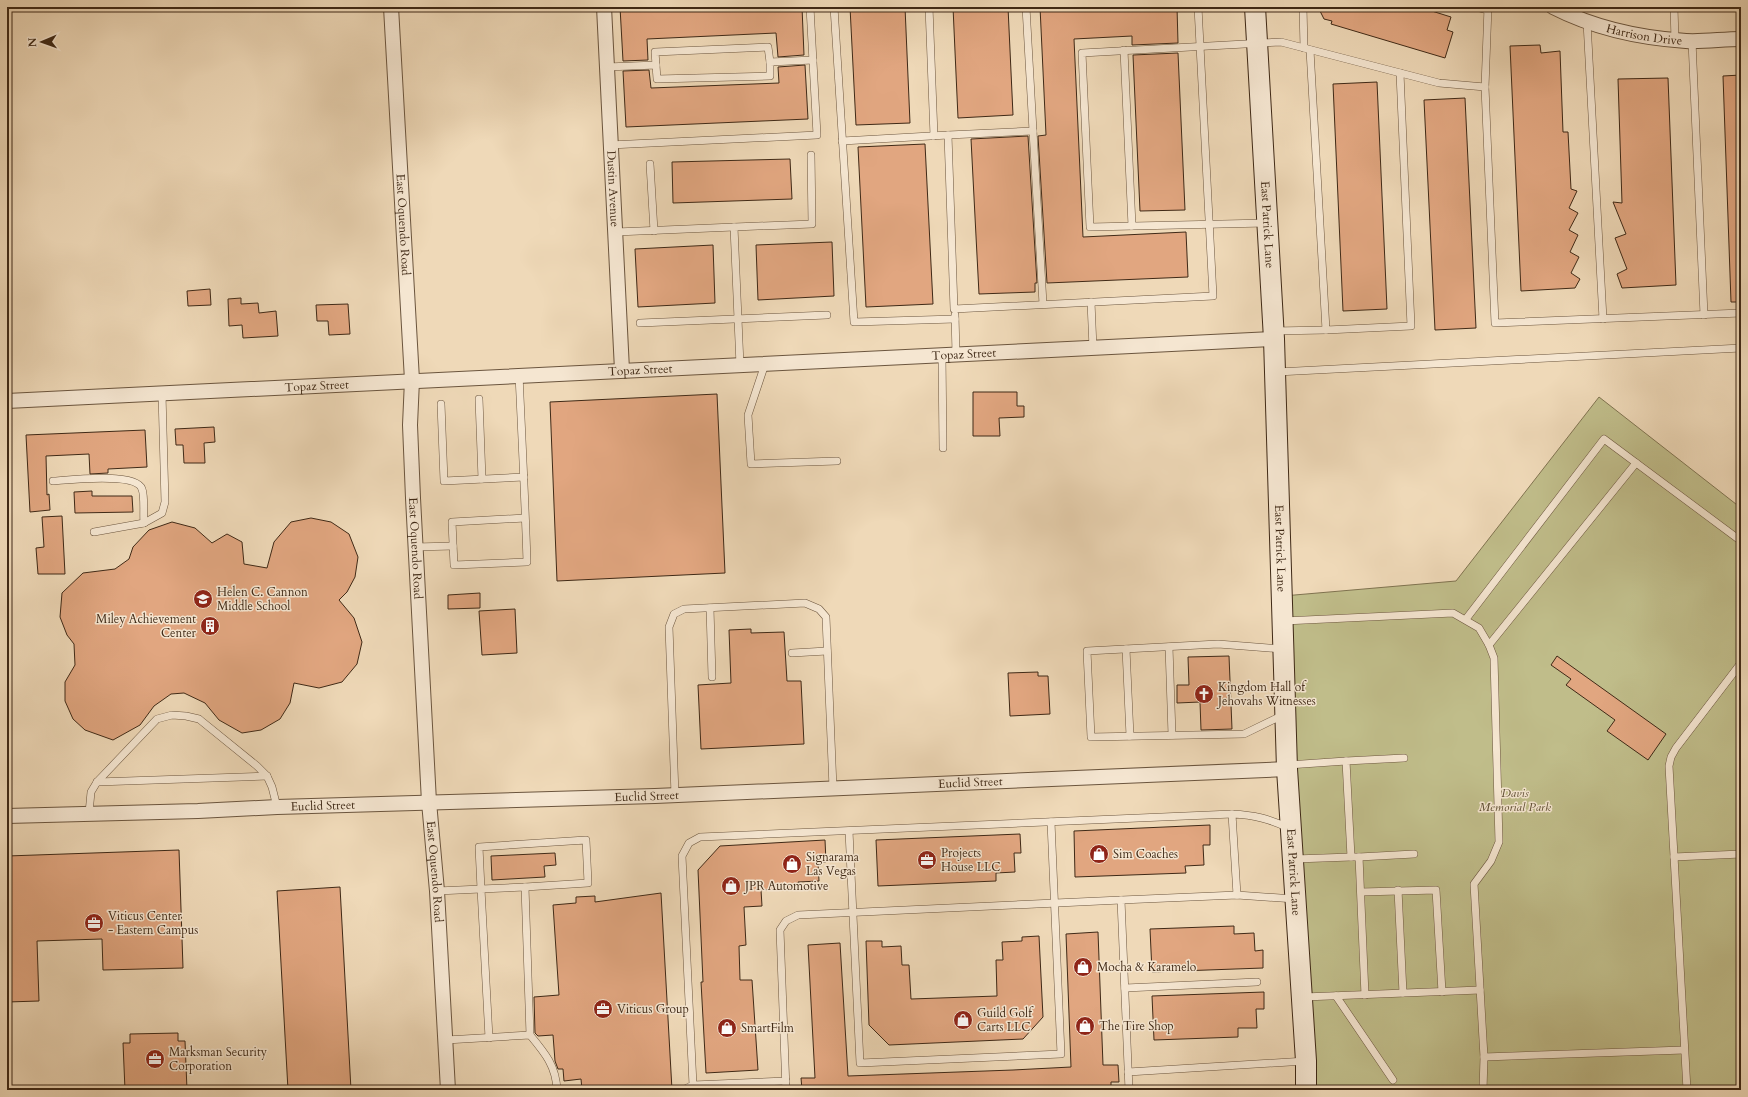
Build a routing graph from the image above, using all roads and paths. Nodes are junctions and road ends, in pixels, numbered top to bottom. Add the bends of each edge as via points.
1 (391, 7) edge
2 (604, 7) edge
3 (810, 7) edge
4 (834, 7) edge
5 (929, 7) edge
6 (1026, 7) edge
7 (1198, 7) edge
8 (1255, 7) edge
9 (1303, 7) edge
10 (1476, 7) edge
11 (1553, 7) edge
12 (1674, 7) edge
13 (1488, 9) edge
14 (1587, 22) junction
15 (1741, 39) edge
16 (1675, 40) junction
17 (1692, 40) junction
18 (1257, 43) junction
19 (1200, 46) junction
20 (1307, 49) junction
21 (1124, 50) junction
22 (812, 60) junction
23 (770, 62) junction
24 (656, 66) junction
25 (607, 67) junction
26 (1400, 73) junction
27 (1485, 87) junction
28 (1033, 131) junction
29 (948, 135) junction
30 (934, 136) junction
31 (842, 141) junction
32 (610, 145) junction
33 (811, 155) dead end
34 (650, 164) dead end
35 (1266, 223) junction
36 (1209, 224) junction
37 (1132, 226) junction
38 (734, 227) junction
39 (654, 231) junction
40 (616, 232) junction
41 (1090, 302) junction
42 (1043, 304) junction
43 (954, 309) junction
44 (1741, 313) edge
45 (827, 315) dead end
46 (1704, 315) junction
47 (738, 319) junction
48 (955, 319) junction
49 (1603, 319) junction
50 (640, 323) dead end
51 (1326, 330) junction
52 (1273, 335) junction
53 (1093, 348) junction
54 (1741, 348) edge
55 (956, 354) junction
56 (942, 355) junction
57 (765, 363) junction
58 (740, 365) junction
59 (622, 370) junction
60 (1275, 372) junction
61 (518, 375) junction
62 (412, 380) junction
63 (162, 394) junction
64 (479, 399) dead end
65 (7, 401) edge
66 (441, 404) dead end
67 (944, 448) dead end
68 (837, 461) dead end
69 (1636, 463) junction
70 (524, 477) junction
71 (482, 479) junction
72 (53, 481) dead end
73 (525, 518) junction
74 (144, 523) junction
75 (94, 532) dead end
76 (1741, 541) edge
77 (453, 546) junction
78 (415, 547) junction
79 (710, 608) junction
80 (1466, 619) junction
81 (1283, 621) junction
82 (1489, 645) junction
83 (1169, 646) junction
84 (1126, 649) junction
85 (1284, 649) junction
86 (827, 651) junction
87 (792, 653) dead end
88 (1741, 663) edge
89 (712, 677) dead end
90 (1285, 714) junction
91 (1172, 735) junction
92 (1130, 736) junction
93 (1404, 758) dead end
94 (1346, 761) junction
95 (1287, 767) junction
96 (267, 776) junction
97 (96, 782) junction
98 (833, 788) junction
99 (676, 795) junction
100 (429, 802) junction
101 (276, 806) junction
102 (89, 814) junction
103 (1232, 814) junction
104 (7, 816) edge
105 (1051, 822) junction
106 (1291, 829) junction
107 (849, 831) junction
108 (1414, 854) dead end
109 (1741, 854) edge
110 (1350, 857) junction
111 (1359, 857) junction
112 (1674, 857) junction
113 (1293, 859) junction
114 (525, 887) junction
115 (481, 889) junction
116 (1398, 890) junction
117 (438, 891) junction
118 (1361, 892) junction
119 (1237, 895) junction
120 (1295, 899) junction
121 (1121, 900) junction
122 (1055, 903) junction
123 (852, 913) junction
124 (1257, 982) dead end
125 (1125, 988) junction
126 (1480, 990) junction
127 (1442, 992) junction
128 (1403, 993) junction
129 (1365, 995) junction
130 (1336, 996) junction
131 (1302, 997) junction
132 (530, 1035) junction
133 (489, 1038) junction
134 (446, 1040) junction
135 (1684, 1050) junction
136 (1484, 1057) junction
137 (1306, 1061) junction
138 (1128, 1072) junction
139 (1393, 1080) dead end
140 (786, 1081) junction
141 (693, 1085) junction
142 (448, 1090) edge
143 (557, 1090) edge
144 (683, 1090) edge
145 (786, 1090) edge
146 (1129, 1090) edge
147 (1306, 1090) edge
148 (1484, 1090) edge
149 (1687, 1090) edge

1 - 62 street, East Oquendo Road
2 - 25 street, Dustin Avenue
3 - 22 lane
4 - 31 lane
5 - 30 lane
6 - 28 lane
7 - 19 lane
8 - 18 main road, East Patrick Lane
9 - 20 lane
10 - 13 lane
11 - 14 street, Harrison Drive
12 - 16 lane
13 - 27 lane
14 - 16 street, Harrison Drive via 1631,35
14 - 49 lane
15 - 17 street, Harrison Drive
16 - 17 street, Harrison Drive
17 - 46 lane
18 - 19 lane
18 - 20 lane via 1280,42
18 - 35 main road, East Patrick Lane
19 - 21 lane
19 - 36 lane
20 - 26 lane
20 - 51 lane
21 - 37 lane
21 - 37 lane via 1082,53 1089,212 1090,227
22 - 23 lane
22 - 32 lane via 816,135
23 - 24 lane via 770,76 657,79
23 - 24 lane via 768,47 655,52
24 - 25 lane
25 - 32 street, Dustin Avenue
26 - 27 lane via 1439,84
26 - 51 lane via 1411,326
27 - 49 lane via 1495,323
28 - 29 lane
28 - 42 lane
29 - 30 lane
29 - 43 lane
30 - 31 lane
31 - 48 lane via 854,322
32 - 40 street, Dustin Avenue
33 - 38 lane via 812,224
34 - 39 lane
35 - 36 lane
35 - 52 main road, East Patrick Lane
36 - 37 lane
36 - 41 lane via 1213,296
38 - 39 lane
38 - 47 lane
39 - 40 lane
40 - 59 street, Dustin Avenue
41 - 42 lane
41 - 53 lane
42 - 43 lane
43 - 48 lane
44 - 46 lane
45 - 47 lane
46 - 49 lane
47 - 50 lane
47 - 58 lane
48 - 55 lane
51 - 52 lane
52 - 53 street, Topaz Street
52 - 60 main road, East Patrick Lane
53 - 55 street, Topaz Street
54 - 60 lane
55 - 56 street, Topaz Street
56 - 57 street, Topaz Street
56 - 67 lane
57 - 58 street, Topaz Street
57 - 68 lane via 748,415 751,464
58 - 59 street, Topaz Street
59 - 61 street, Topaz Street
60 - 81 main road, East Patrick Lane
61 - 62 street, Topaz Street
61 - 70 lane
62 - 63 street, Topaz Street via 386,384
62 - 78 street, East Oquendo Road via 410,424
63 - 65 street, Topaz Street
63 - 74 lane via 165,502 162,513
64 - 71 lane
66 - 71 lane via 444,480
69 - 76 lane
69 - 80 lane via 1604,439
69 - 82 lane
70 - 71 lane
70 - 73 lane
72 - 74 lane via 117,478 136,482 142,489
73 - 77 lane via 452,522
73 - 77 lane via 527,562 454,565
74 - 75 lane
77 - 78 lane
78 - 100 street, East Oquendo Road
79 - 86 lane via 805,603 819,609 826,617
79 - 89 lane
79 - 99 lane via 684,609 674,614 669,627
80 - 81 lane via 1453,613
80 - 82 lane via 1479,628
81 - 85 main road, East Patrick Lane
82 - 126 lane via 1494,658 1499,842 1491,861 1474,884
83 - 84 lane
83 - 85 lane via 1218,644
83 - 91 lane
84 - 92 lane
84 - 92 lane via 1087,650 1091,737
85 - 90 main road, East Patrick Lane
86 - 87 lane
86 - 98 lane
88 - 112 lane via 1671,757
90 - 91 lane via 1244,734
90 - 95 main road, East Patrick Lane
91 - 92 lane
93 - 94 lane
94 - 95 lane
94 - 110 lane
95 - 98 street, Euclid Street
95 - 106 main road, East Patrick Lane
96 - 97 lane
96 - 97 lane via 199,719 172,716 157,719
96 - 101 lane
97 - 102 lane via 91,792
98 - 99 street, Euclid Street
99 - 100 street, Euclid Street
100 - 101 street, Euclid Street
100 - 117 street, East Oquendo Road
101 - 102 street, Euclid Street
102 - 104 street, Euclid Street
103 - 105 lane
103 - 106 lane via 1255,815
103 - 119 lane
105 - 107 lane
105 - 122 lane
106 - 113 main road, East Patrick Lane
107 - 123 lane
107 - 141 lane via 700,837 689,843 682,856
108 - 111 lane
109 - 112 lane
110 - 111 lane
110 - 113 lane
111 - 118 lane
112 - 135 lane
113 - 120 main road, East Patrick Lane
114 - 115 lane
114 - 115 lane via 588,883 586,840 479,847
114 - 132 lane
115 - 117 lane
115 - 133 lane
116 - 118 lane
116 - 127 lane via 1436,890
116 - 128 lane
117 - 134 street, East Oquendo Road
118 - 129 lane
119 - 120 lane
119 - 121 lane
120 - 131 main road, East Patrick Lane
121 - 122 lane
121 - 125 lane
122 - 123 lane
122 - 123 lane via 1061,1054 860,1062
123 - 140 lane via 798,916 786,921 780,930
124 - 125 lane
125 - 138 lane
126 - 127 lane
126 - 136 lane
127 - 128 lane
128 - 129 lane
129 - 130 lane
130 - 131 lane
130 - 139 lane
131 - 137 main road, East Patrick Lane
132 - 133 lane
132 - 143 lane via 549,1058
133 - 134 lane
134 - 142 street, East Oquendo Road
135 - 136 lane
135 - 149 lane
136 - 148 lane
137 - 138 lane
137 - 147 main road, East Patrick Lane
138 - 146 lane
140 - 141 lane
140 - 145 lane
141 - 144 lane

